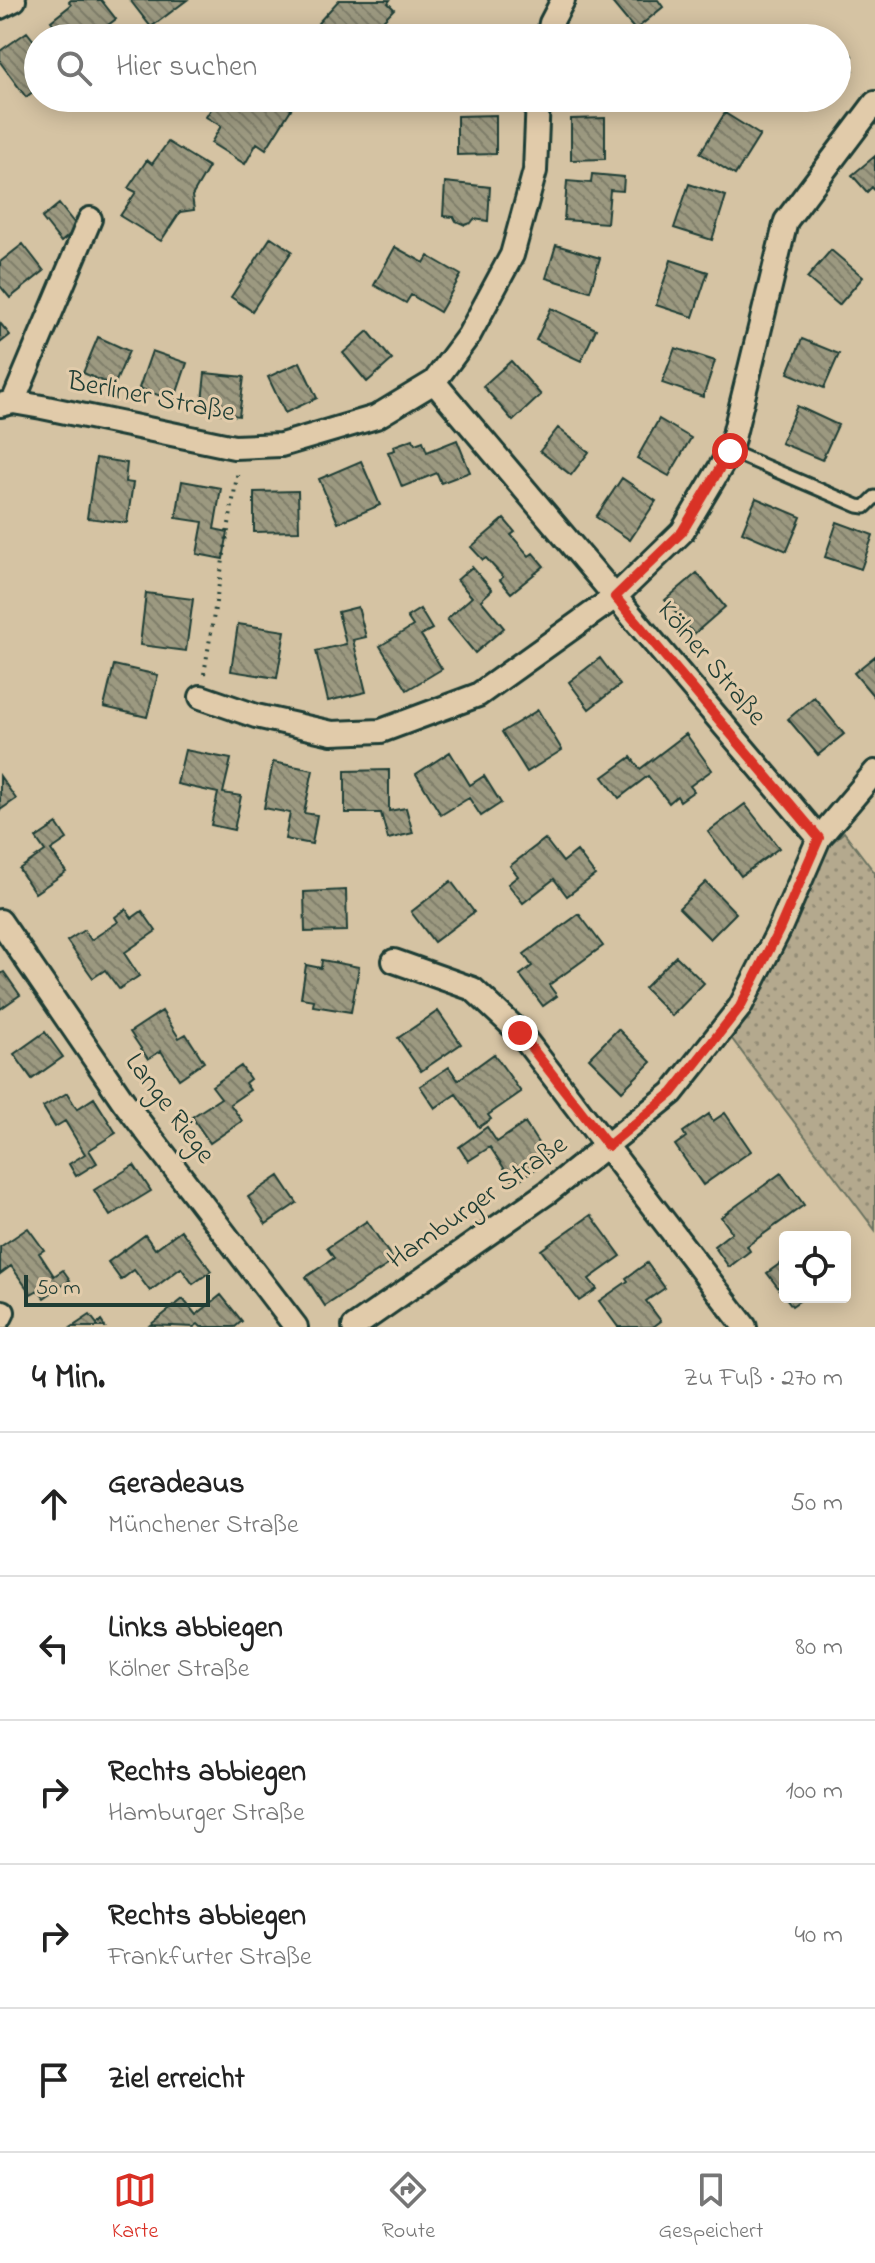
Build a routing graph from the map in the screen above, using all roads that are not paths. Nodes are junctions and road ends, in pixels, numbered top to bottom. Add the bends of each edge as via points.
1 (14, 0) edge
2 (563, 0) edge
3 (0, 7) edge
4 (551, 24) edge
5 (875, 103) edge
6 (537, 112) edge
7 (90, 219) dead end
8 (434, 382) junction
9 (7, 404) edge
10 (730, 451) junction
11 (875, 497) edge
12 (615, 597) junction
13 (201, 697) road end
14 (875, 772) edge
15 (819, 838) junction
16 (0, 921) edge
17 (394, 961) dead end
18 (608, 1146) junction
19 (296, 1327) edge
20 (354, 1327) edge
21 (745, 1327) edge

1 - 3 street
2 - 4 street
5 - 10 street via 786,221
6 - 8 street, Berliner Straße via 535,171 512,255 469,335
7 - 9 street, Berliner Straße
8 - 9 street, Berliner Straße via 376,417 281,445 242,447
8 - 12 street, Kölner Straße
10 - 11 lane via 858,506 865,507
10 - 12 street via 682,532
12 - 13 street via 478,695 381,731 332,733
12 - 15 street, Kölner Straße
14 - 15 street, Hamburger Straße
15 - 18 street, Hamburger Straße via 740,1007 672,1093
16 - 19 street, Lange Riege via 124,1102
17 - 18 street via 473,989 520,1033
18 - 20 street, Hamburger Straße
18 - 21 street

